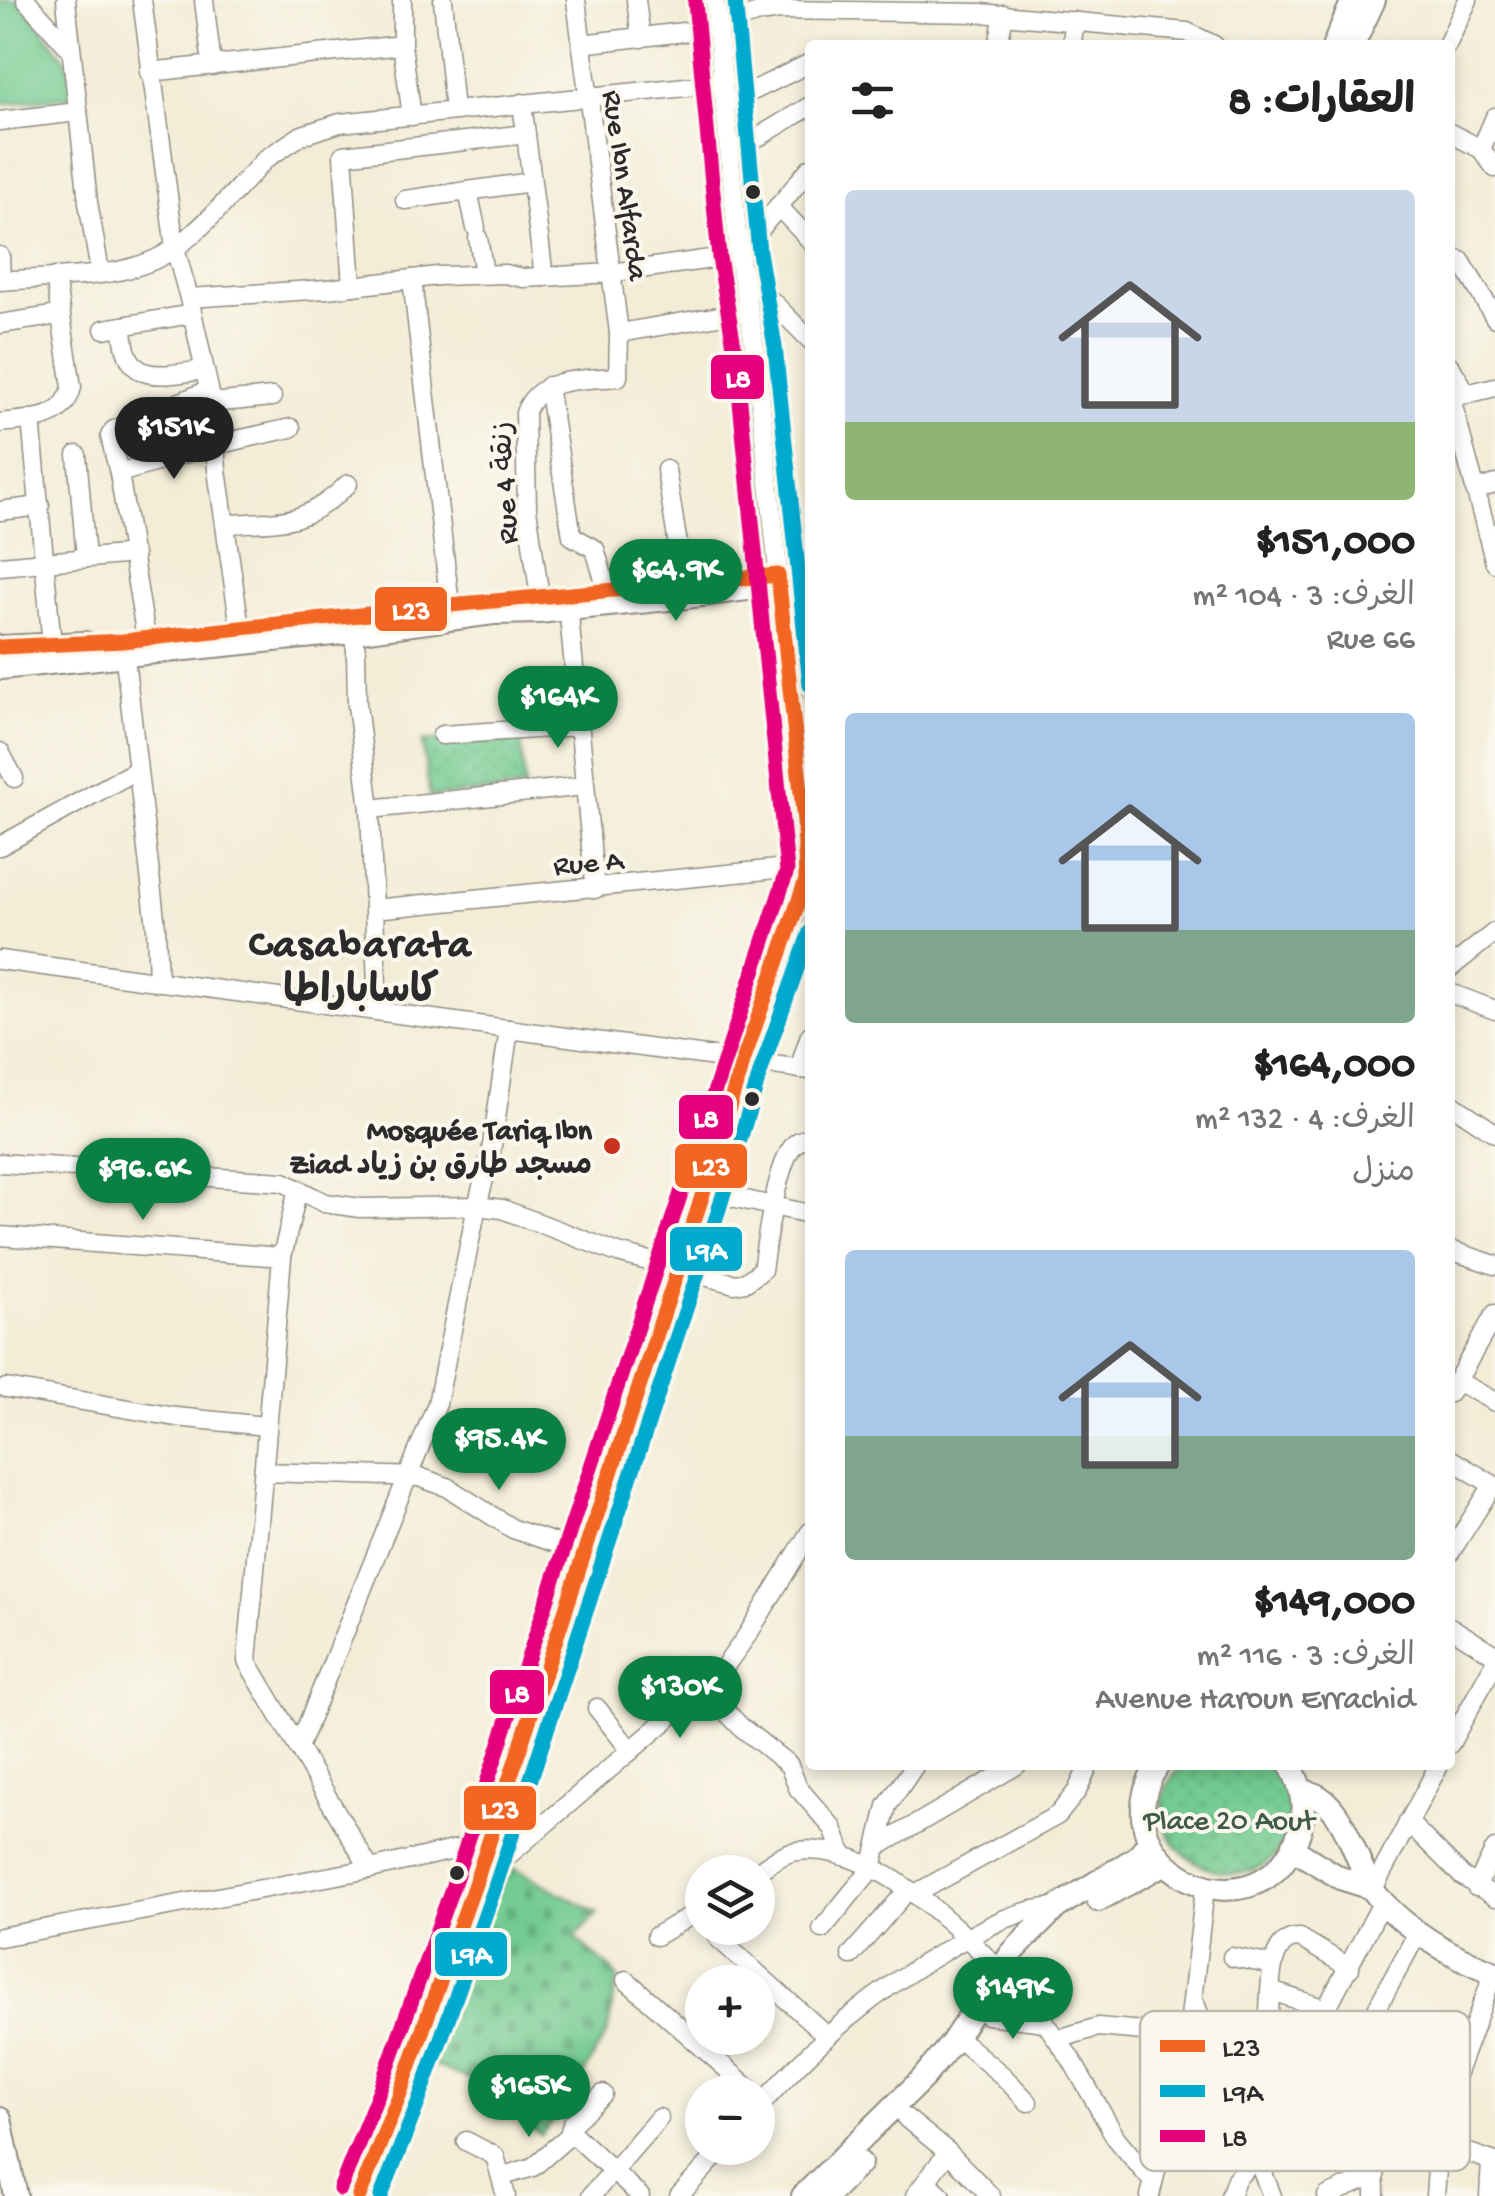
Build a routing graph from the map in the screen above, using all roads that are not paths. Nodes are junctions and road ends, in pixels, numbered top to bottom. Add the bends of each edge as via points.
1 (26, 0) edge
2 (66, 0) edge
3 (142, 0) edge
4 (204, 0) edge
5 (402, 0) edge
6 (451, 0) edge
7 (576, 0) edge
8 (636, 0) edge
9 (716, 0) edge
10 (1353, 0) edge
11 (1374, 0) edge
12 (1468, 0) edge
13 (443, 1) edge
14 (772, 5) edge
15 (819, 6) edge
16 (981, 6) edge
17 (914, 7) edge
18 (1004, 14) junction
19 (1074, 21) junction
20 (1123, 25) junction
21 (719, 26) junction
22 (1156, 37) edge
23 (641, 38) junction
24 (999, 40) edge
25 (1072, 40) edge
26 (1122, 40) edge
27 (1205, 40) edge
28 (1336, 40) edge
29 (1355, 40) edge
30 (1449, 40) edge
31 (580, 44) junction
32 (402, 46) junction
33 (70, 50) junction
34 (805, 65) edge
35 (212, 66) junction
36 (149, 72) junction
37 (724, 83) junction
38 (586, 97) junction
39 (522, 103) junction
40 (726, 104) junction
41 (805, 109) edge
42 (454, 110) junction
43 (78, 112) junction
44 (412, 116) junction
45 (1495, 116) edge
46 (0, 121) edge
47 (526, 134) junction
48 (1455, 136) edge
49 (1481, 149) junction
50 (730, 154) junction
51 (1495, 168) edge
52 (805, 174) edge
53 (532, 182) junction
54 (468, 191) junction
55 (406, 200) dead end
56 (778, 206) junction
57 (805, 235) edge
58 (175, 248) junction
59 (0, 256) edge
60 (1455, 259) edge
61 (740, 263) junction
62 (100, 272) junction
63 (612, 273) junction
64 (484, 274) junction
65 (55, 277) junction
66 (544, 277) junction
67 (412, 279) junction
68 (1, 280) edge
69 (352, 286) junction
70 (191, 306) junction
71 (748, 311) junction
72 (59, 315) junction
73 (1495, 318) edge
74 (0, 324) edge
75 (619, 333) junction
76 (805, 334) edge
77 (204, 370) junction
78 (548, 386) junction
79 (1495, 387) edge
80 (210, 396) junction
81 (1456, 396) edge
82 (272, 397) dead end
83 (31, 419) junction
84 (0, 423) edge
85 (290, 428) dead end
86 (216, 445) junction
87 (77, 455) dead end
88 (666, 470) dead end
89 (120, 472) junction
90 (348, 484) dead end
91 (1495, 484) edge
92 (1475, 490) junction
93 (40, 506) junction
94 (0, 511) edge
95 (225, 524) junction
96 (1494, 552) edge
97 (134, 554) junction
98 (86, 558) junction
99 (46, 561) junction
100 (0, 566) edge
101 (805, 572) edge
102 (778, 580) junction
103 (805, 581) edge
104 (684, 583) junction
105 (606, 590) junction
106 (540, 598) junction
107 (567, 602) junction
108 (450, 605) junction
109 (352, 625) junction
110 (240, 628) junction
111 (131, 644) junction
112 (52, 645) junction
113 (0, 647) edge
114 (0, 668) edge
115 (790, 696) junction
116 (805, 700) edge
117 (580, 726) junction
118 (442, 735) dead end
119 (803, 740) edge
120 (0, 752) edge
121 (137, 770) junction
122 (14, 778) dead end
123 (585, 786) junction
124 (805, 789) edge
125 (370, 808) junction
126 (0, 846) edge
127 (805, 854) edge
128 (595, 889) junction
129 (805, 895) edge
130 (374, 909) junction
131 (1495, 932) edge
132 (0, 960) edge
133 (1455, 964) edge
134 (158, 982) junction
135 (1455, 994) edge
136 (1495, 1010) edge
137 (378, 1012) junction
138 (509, 1029) junction
139 (743, 1061) junction
140 (804, 1070) edge
141 (1455, 1107) edge
142 (1495, 1133) edge
143 (805, 1139) edge
144 (0, 1163) edge
145 (298, 1190) junction
146 (704, 1191) junction
147 (477, 1206) junction
148 (773, 1208) junction
149 (805, 1214) dead end
150 (0, 1236) edge
151 (1455, 1252) edge
152 (282, 1257) junction
153 (1495, 1264) edge
154 (678, 1270) junction
155 (1495, 1314) edge
156 (1455, 1385) edge
157 (1455, 1387) edge
158 (6, 1388) dead end
159 (1495, 1402) edge
160 (266, 1426) junction
161 (1455, 1462) edge
162 (264, 1472) junction
163 (408, 1476) junction
164 (1494, 1486) edge
165 (805, 1540) edge
166 (1455, 1545) edge
167 (585, 1552) junction
168 (1455, 1630) edge
169 (1495, 1658) edge
170 (705, 1690) junction
171 (597, 1708) dead end
172 (1455, 1734) edge
173 (298, 1748) junction
174 (631, 1751) junction
175 (912, 1770) edge
176 (1008, 1770) edge
177 (1087, 1770) edge
178 (1156, 1770) edge
179 (1292, 1770) edge
180 (1436, 1770) edge
181 (1301, 1791) junction
182 (1408, 1822) junction
183 (488, 1842) junction
184 (1150, 1842) junction
185 (879, 1846) junction
186 (1495, 1848) edge
187 (1293, 1849) junction
188 (843, 1856) junction
189 (775, 1863) edge
190 (1164, 1864) junction
191 (370, 1868) junction
192 (872, 1868) junction
193 (475, 1884) junction
194 (1476, 1887) junction
195 (1205, 1888) junction
196 (911, 1892) junction
197 (1375, 1894) junction
198 (1495, 1897) edge
199 (1057, 1907) junction
200 (685, 1918) edge
201 (822, 1929) dead end
202 (1418, 1931) junction
203 (656, 1936) dead end
204 (0, 1938) edge
205 (968, 1938) junction
206 (726, 1945) edge
207 (851, 1956) dead end
208 (1232, 1957) dead end
209 (1273, 1965) junction
210 (1350, 1968) junction
211 (1010, 1970) junction
212 (1494, 1972) edge
213 (626, 1980) dead end
214 (1270, 1991) junction
215 (1194, 2000) junction
216 (1192, 2011) edge
217 (1198, 2011) edge
218 (1268, 2011) edge
219 (1378, 2011) edge
220 (987, 2015) junction
221 (1045, 2022) junction
222 (1140, 2031) edge
223 (826, 2036) junction
224 (1470, 2038) edge
225 (1058, 2039) junction
226 (966, 2045) junction
227 (730, 2075) edge
228 (775, 2084) edge
229 (603, 2094) dead end
230 (1028, 2102) dead end
231 (660, 2118) dead end
232 (906, 2118) junction
233 (0, 2119) edge
234 (571, 2134) junction
235 (466, 2140) dead end
236 (948, 2152) junction
237 (1493, 2161) edge
238 (707, 2165) edge
239 (3, 2166) edge
240 (613, 2170) junction
241 (1245, 2171) edge
242 (1262, 2171) edge
243 (1375, 2171) edge
244 (1437, 2171) edge
245 (1375, 2175) junction
246 (503, 2176) junction
247 (921, 2189) edge
248 (1152, 2189) edge
249 (4, 2196) edge
250 (16, 2196) edge
251 (359, 2196) edge
252 (506, 2196) edge
253 (591, 2196) edge
254 (640, 2196) edge
255 (679, 2196) edge
256 (803, 2196) edge
257 (827, 2196) edge
258 (942, 2196) edge
259 (990, 2196) edge
260 (1230, 2196) edge
261 (1272, 2196) edge
262 (1327, 2196) edge
263 (1375, 2196) edge
264 (1435, 2196) edge
265 (1489, 2196) edge

1 - 33 street
2 - 33 street
3 - 36 street
4 - 35 street
5 - 32 street
6 - 13 street
7 - 31 street, Rue Ibn Alfarda
8 - 23 street
9 - 21 street
10 - 28 main road
11 - 29 main road
12 - 30 street
13 - 42 street
14 - 15 street
14 - 21 street
15 - 17 street
16 - 17 street
16 - 18 street
18 - 19 street
18 - 24 street
19 - 20 street
19 - 25 street
20 - 22 street
20 - 26 street
21 - 23 street
21 - 37 street
22 - 27 street via 1192,33
23 - 31 street
31 - 38 street, Rue Ibn Alfarda
32 - 35 street
32 - 44 street
33 - 43 street
34 - 40 street
35 - 36 street
36 - 58 street
37 - 38 street
37 - 40 street
38 - 39 street
38 - 63 street, Rue Ibn Alfarda
39 - 42 street
39 - 47 street
40 - 50 street
41 - 50 street
42 - 44 street
43 - 46 street
43 - 62 street
44 - 58 street via 302,134 267,158
45 - 49 street
47 - 53 street
47 - 69 street via 343,155
48 - 49 street
49 - 51 street
50 - 61 street
52 - 56 street
53 - 54 street
53 - 66 street
54 - 55 street
54 - 64 street
56 - 57 street
56 - 61 street
58 - 62 street via 145,264
58 - 70 street
59 - 68 street
60 - 73 street
61 - 63 street
61 - 71 street
61 - 76 street
62 - 65 street
63 - 66 street
63 - 75 street, Rue Ibn Alfarda
64 - 66 street
64 - 67 street
65 - 68 street
65 - 72 street
67 - 69 street
67 - 108 street
69 - 70 street
70 - 77 street
70 - 77 street via 113,327 130,365 154,374
71 - 75 street
71 - 102 street
72 - 74 street
72 - 83 street via 72,387 65,405
75 - 78 street, Rue Ibn Alfarda via 618,377
77 - 80 street
78 - 105 street via 572,536 595,549
78 - 106 street, Rue 4 زنقة via 530,400 523,425
79 - 81 street
80 - 82 street
80 - 86 street
80 - 89 street via 114,430
81 - 92 street
83 - 84 street
83 - 93 street
85 - 86 street
86 - 89 street
86 - 95 street
87 - 98 street
88 - 104 street
89 - 97 street
90 - 95 street via 307,516
91 - 92 street
92 - 96 street
93 - 94 street
93 - 99 street
95 - 110 street
97 - 98 street
97 - 111 street
98 - 99 street
99 - 100 street
99 - 112 street
101 - 102 main road
102 - 103 main road
102 - 104 main road
102 - 107 main road
102 - 115 street
104 - 105 main road
105 - 107 main road
106 - 107 main road
106 - 108 main road
107 - 109 main road
107 - 117 street
108 - 109 main road
109 - 110 main road
109 - 111 main road
109 - 125 street
110 - 111 main road
111 - 112 main road
111 - 114 main road
111 - 121 street
112 - 113 main road
115 - 116 street
115 - 119 street
117 - 118 street
117 - 123 street
119 - 124 street
120 - 122 street
121 - 126 street
121 - 134 street
123 - 125 street
123 - 128 street
125 - 130 street
127 - 128 street, Rue A
128 - 130 street, Rue A
129 - 139 street
130 - 137 street
131 - 133 street
132 - 134 street
134 - 137 street
135 - 136 street
137 - 138 street
138 - 139 street
138 - 147 street
139 - 140 street
139 - 146 street
141 - 142 street
143 - 148 street via 790,1151
144 - 145 street via 282,1182
145 - 147 street via 360,1208
145 - 152 street
146 - 148 street
146 - 154 street
147 - 154 street
147 - 163 street via 437,1404
148 - 149 street
148 - 154 street via 762,1270 746,1282
150 - 152 street
151 - 153 street
152 - 160 street
154 - 167 street
155 - 156 street
157 - 159 street
158 - 160 street
160 - 162 street
161 - 164 street
162 - 163 street
162 - 173 street via 246,1661
163 - 167 street via 447,1487 523,1534
163 - 173 street
164 - 166 street
165 - 170 street
167 - 183 street
168 - 169 street
169 - 172 street
170 - 174 street
170 - 188 street via 789,1766 798,1788 833,1828
171 - 174 street
173 - 191 street
174 - 193 street
175 - 185 street via 887,1806
176 - 185 street
177 - 196 street via 1058,1815
178 - 184 main road via 1144,1797
179 - 181 main road
180 - 182 street
181 - 187 main road
181 - 197 main road via 1316,1794 1333,1810
182 - 194 street
182 - 197 street
183 - 191 street
183 - 193 street
184 - 190 main road
184 - 199 main road via 1118,1872
185 - 192 street
186 - 194 street
187 - 195 main road via 1264,1878 1235,1888
187 - 197 main road
188 - 189 street via 799,1850
188 - 192 street
190 - 195 main road
190 - 211 main road via 1067,1919
191 - 204 street
192 - 196 street
192 - 201 street
193 - 251 street
194 - 198 street
195 - 215 street
196 - 205 street
196 - 207 street
197 - 202 main road
197 - 210 street
199 - 205 street via 1014,1914
199 - 211 main road
200 - 203 street
202 - 212 main road
202 - 219 street
205 - 211 street
205 - 223 street via 885,1987
206 - 223 street
208 - 209 street
209 - 210 street via 1277,1950 1292,1938
209 - 214 street
210 - 214 street via 1323,2010
211 - 220 main road
211 - 221 street
211 - 256 main road via 923,2078
212 - 224 street
213 - 227 street
214 - 218 street
215 - 216 street
215 - 217 street
220 - 221 street
220 - 226 main road
221 - 225 street
222 - 225 street via 1098,2027
223 - 228 street
225 - 248 street
226 - 230 street
226 - 232 main road
229 - 234 street
231 - 240 street
232 - 236 street
232 - 257 main road
233 - 239 main road
234 - 240 street
234 - 246 street via 533,2167
235 - 246 street via 494,2156
236 - 247 street
236 - 259 street
237 - 265 street
238 - 255 street
239 - 249 main road
239 - 250 main road
240 - 253 street
240 - 254 street
241 - 260 street
242 - 261 street
243 - 245 street
244 - 264 street
245 - 262 street
245 - 263 street
246 - 252 street
247 - 258 street

